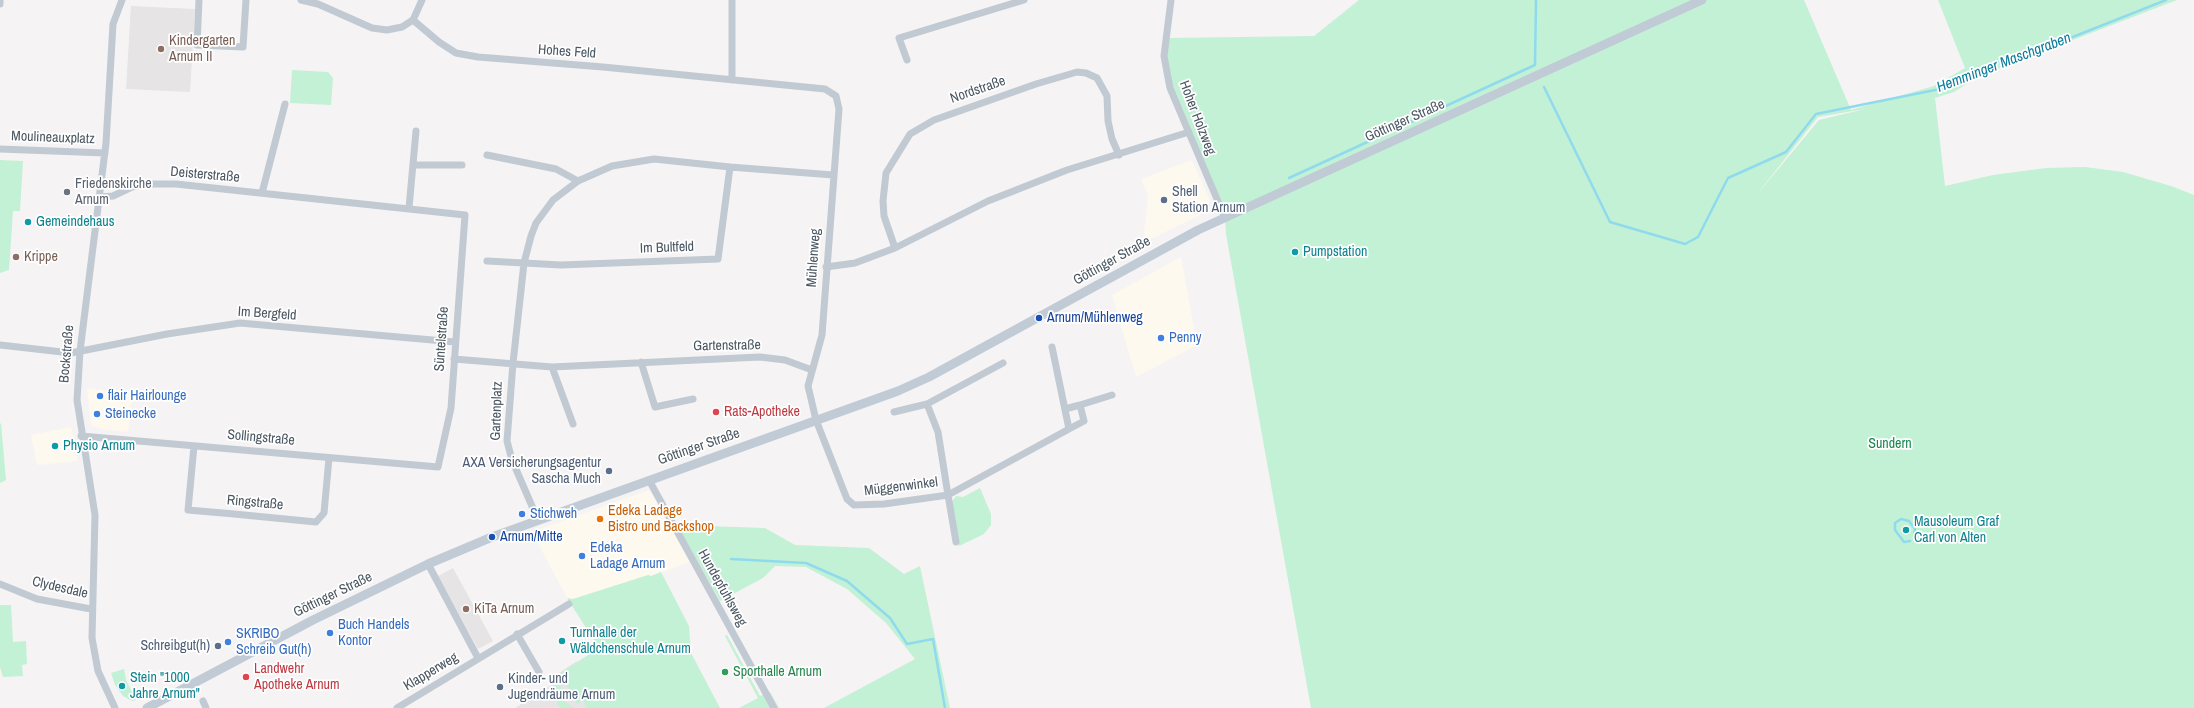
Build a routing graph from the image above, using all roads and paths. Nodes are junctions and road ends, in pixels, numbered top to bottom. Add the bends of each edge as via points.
1 (122, 0) edge
2 (199, 0) edge
3 (246, 0) edge
4 (301, 0) edge
5 (422, 0) edge
6 (732, 0) edge
7 (1024, 0) edge
8 (1171, 0) edge
9 (1702, 0) edge
10 (413, 20) junction
11 (906, 60) dead end
12 (732, 80) junction
13 (836, 96) joint
14 (285, 104) dead end
15 (416, 131) dead end
16 (1189, 132) junction
17 (0, 149) edge
18 (105, 153) junction
19 (487, 155) dead end
20 (1119, 155) junction
21 (413, 165) junction
22 (462, 165) dead end
23 (730, 166) junction
24 (833, 176) junction
25 (578, 181) junction
26 (262, 193) junction
27 (100, 197) junction
28 (409, 208) junction
29 (461, 215) joint
30 (1225, 218) junction
31 (895, 248) junction
32 (487, 261) dead end
33 (524, 263) junction
34 (826, 267) junction
35 (455, 342) junction
36 (0, 345) edge
37 (1052, 347) dead end
38 (80, 351) junction
39 (454, 359) junction
40 (641, 362) junction
41 (1003, 362) dead end
42 (513, 363) junction
43 (552, 367) junction
44 (812, 370) junction
45 (1112, 395) dead end
46 (693, 399) dead end
47 (927, 404) junction
48 (1080, 405) junction
49 (1065, 409) junction
50 (894, 412) dead end
51 (816, 420) junction
52 (574, 424) dead end
53 (1069, 429) junction
54 (81, 436) junction
55 (194, 446) junction
56 (329, 458) junction
57 (438, 467) joint
58 (649, 480) junction
59 (948, 495) junction
60 (538, 520) junction
61 (956, 542) dead end
62 (428, 564) junction
63 (0, 584) edge
64 (570, 604) dead end
65 (91, 609) junction
66 (517, 634) junction
67 (478, 658) junction
68 (539, 672) dead end
69 (203, 701) dead end
70 (115, 708) edge
71 (147, 708) edge
72 (206, 708) edge
73 (397, 708) edge
74 (774, 708) edge

1 - 18 street, Bockstraße via 112,24
2 - 3 street via 197,44 243,47
4 - 10 street via 318,4 372,28 387,30 402,27
5 - 10 street
6 - 12 street
7 - 11 street via 899,38
8 - 16 street, Hoher Holzweg via 1164,56 1170,88
9 - 30 street, Göttinger Straße
10 - 12 street, Hohes Feld via 456,53
12 - 13 street, Hohes Feld via 825,89
13 - 24 street, Mühlenweg via 839,109
14 - 26 street
15 - 21 street
16 - 20 street
16 - 30 street, Hoher Holzweg
17 - 18 street, Moulineauxplatz
18 - 27 street, Bockstraße
19 - 25 street via 556,169
20 - 31 street via 1066,170 988,201
20 - 31 street, Nordstraße via 1112,139 1107,96 1097,78 1077,72 934,120 910,134 886,172 884,216
21 - 22 street
21 - 28 street
23 - 24 street
23 - 25 street via 654,159 612,166
23 - 33 street, Im Bultfeld via 718,259 561,265
24 - 34 street, Mühlenweg
25 - 33 street via 553,200 544,211 531,236
26 - 27 street, Deisterstraße via 176,184 151,184 132,187 113,196
26 - 28 street, Deisterstraße
27 - 38 street, Bockstraße
28 - 29 street, Deisterstraße
29 - 35 street, Süntelstraße via 465,215
30 - 51 street, Göttinger Straße via 1128,267 929,377 898,391
31 - 34 street via 855,263
32 - 33 street, Im Bultfeld
33 - 42 street
34 - 44 street, Mühlenweg via 822,335
35 - 38 street, Im Bergfeld via 240,323
35 - 39 street, Süntelstraße
36 - 38 street, Im Bergfeld via 71,353
37 - 49 street
38 - 54 street, Bockstraße via 76,400
39 - 42 street, Gartenplatz
39 - 57 street, Süntelstraße via 451,408
40 - 43 street, Gartenstraße
40 - 44 street, Gartenstraße via 760,357 785,360
40 - 46 street via 656,407
41 - 47 street
42 - 43 street, Gartenplatz
42 - 60 street, Gartenplatz via 507,441 512,460
43 - 52 street
44 - 51 street, Mühlenweg via 808,386
45 - 48 street
47 - 50 street
47 - 59 street, Müggenwinkel via 938,432
48 - 49 street
48 - 53 street, Müggenwinkel via 1084,421
49 - 53 street
51 - 58 street, Göttinger Straße
51 - 59 street, Müggenwinkel via 847,499 854,505 884,504
53 - 59 street, Müggenwinkel
54 - 55 street, Sollingstraße
54 - 65 street, Bockstraße via 95,515
55 - 56 street, Sollingstraße
55 - 56 street, Ringstraße via 188,510 316,522 324,513
56 - 57 street, Sollingstraße
58 - 60 street, Göttinger Straße
58 - 74 street, Hundepfuhlsweg
59 - 61 street, Müggenwinkel
60 - 62 street, Göttinger Straße
62 - 67 street, Klapperweg
62 - 71 street, Göttinger Straße via 264,645
63 - 65 street, Clydesdale via 38,599
64 - 66 street, Klapperweg
65 - 70 street, Bockstraße via 92,638 98,672
66 - 67 street, Klapperweg
66 - 68 street
67 - 73 street, Klapperweg
69 - 72 street

